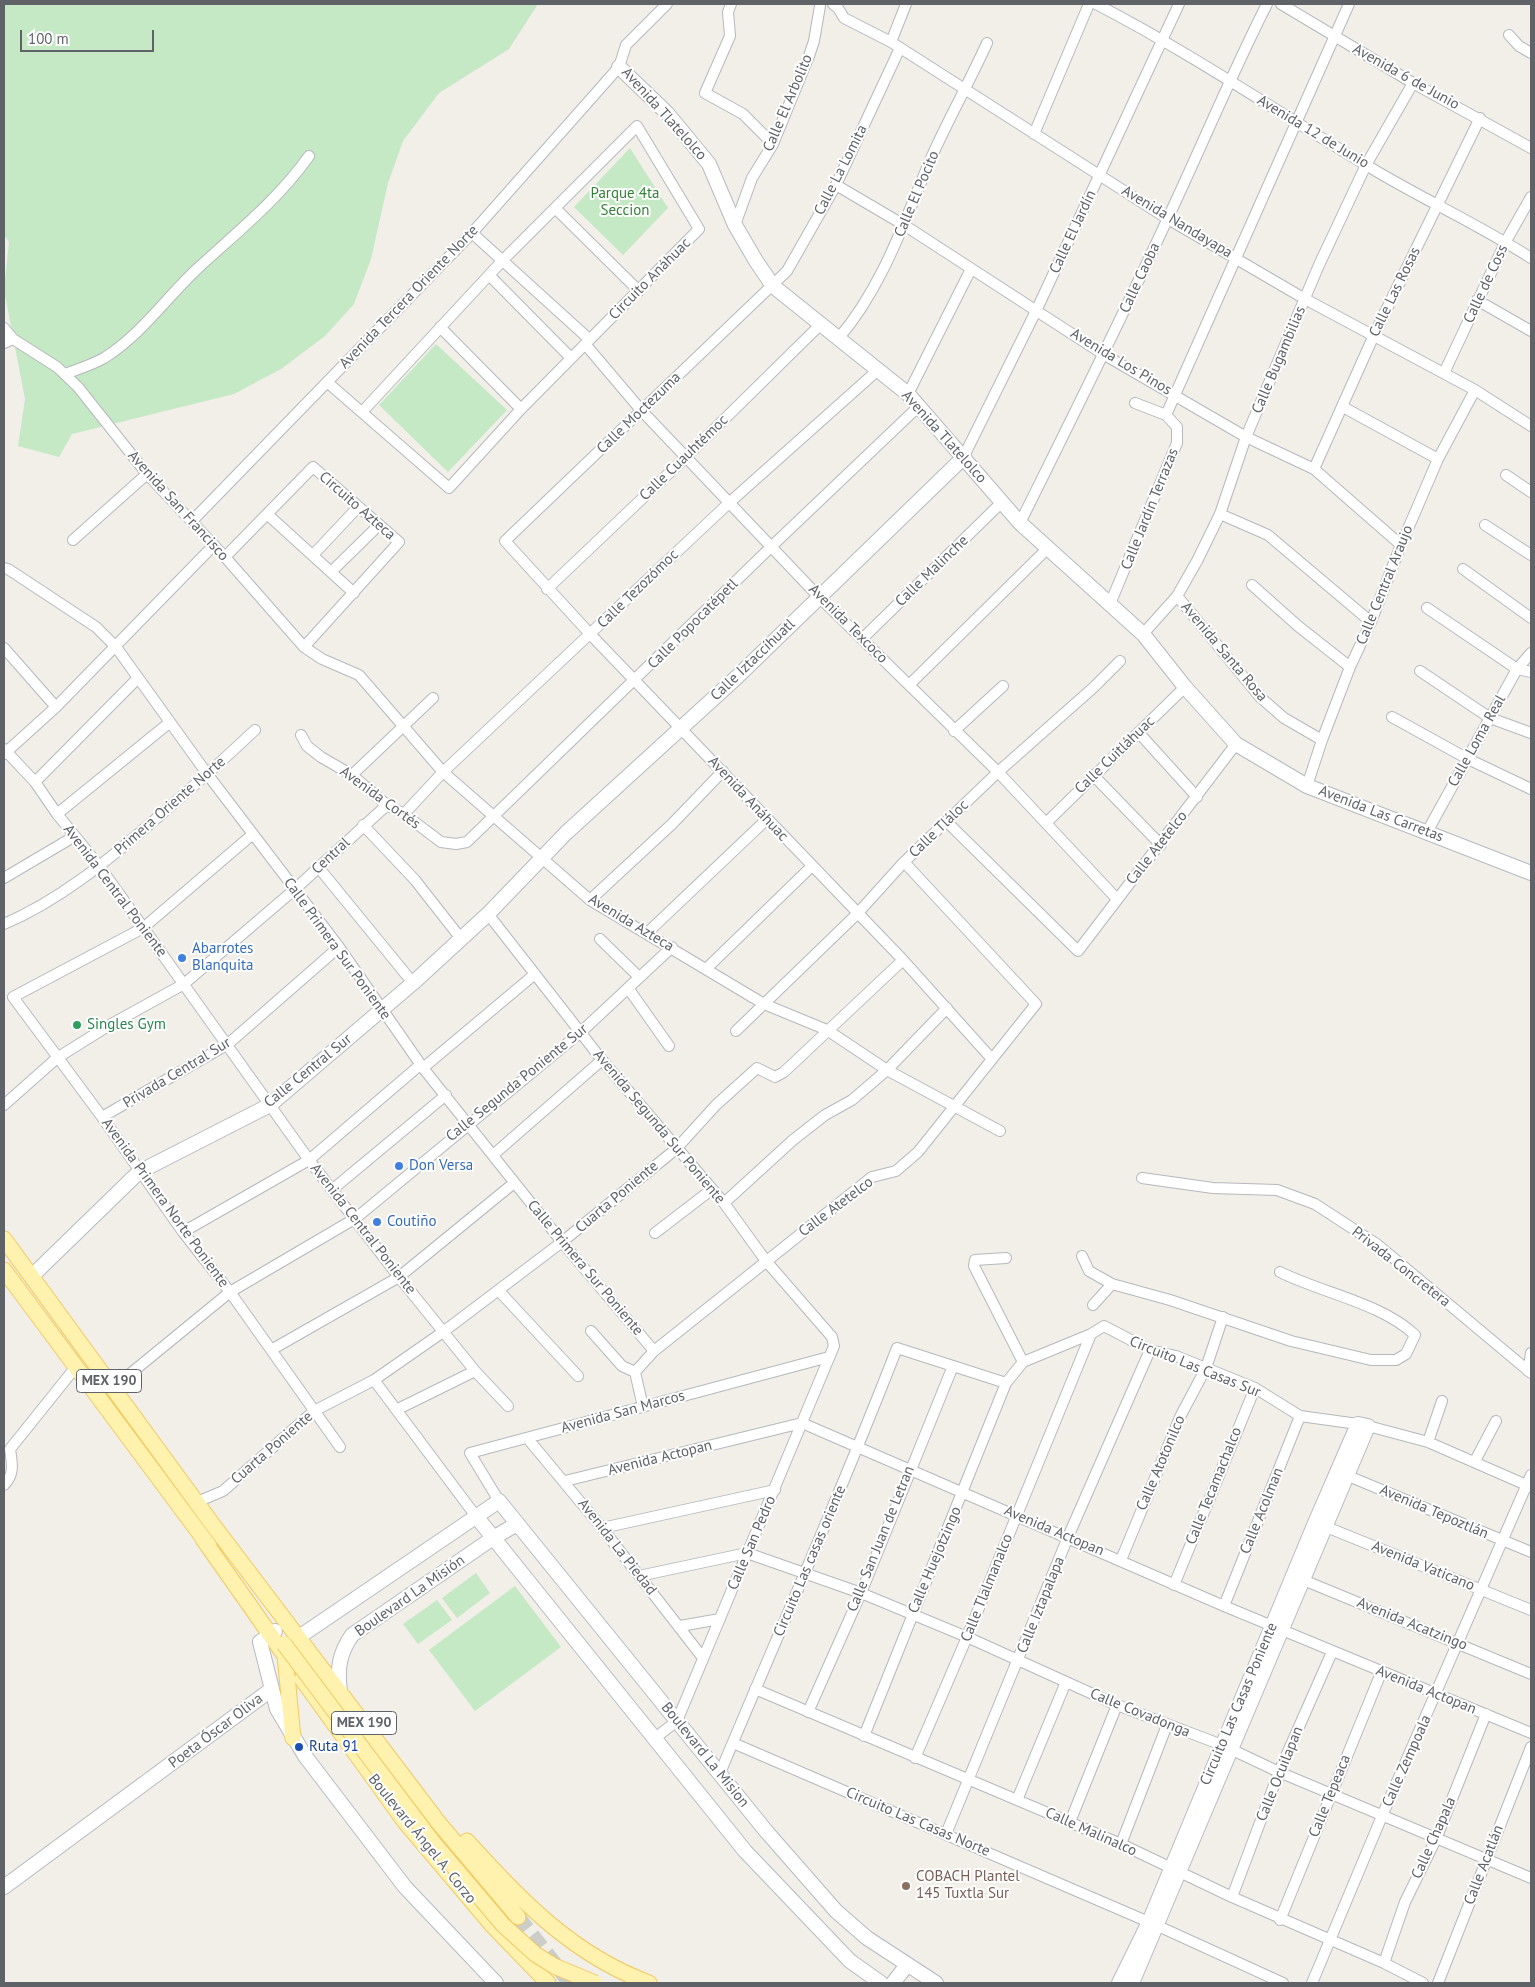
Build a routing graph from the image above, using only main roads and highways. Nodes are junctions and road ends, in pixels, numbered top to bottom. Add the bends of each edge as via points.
1 (4, 1239) edge
2 (4, 1270) edge
3 (285, 1649) junction
4 (293, 1738) road end
5 (380, 1744) junction
6 (518, 1917) tunnel mouth
7 (548, 1983) edge
8 (595, 1983) edge
9 (649, 1983) edge

1 - 5 main road, Boulevard Ángel A. Corzo / MEX 190 via 213,1525
2 - 3 main road, MEX 190
3 - 4 main road
3 - 7 main road, Boulevard Ángel A. Corzo / MEX 190 via 405,1822 491,1924
3 - 8 main road, MEX 190, bridge via 432,1841 503,1925 535,1954
5 - 6 main road, Boulevard Ángel A. Corzo / MEX 190 via 438,1822
5 - 9 main road via 526,1905 582,1950

